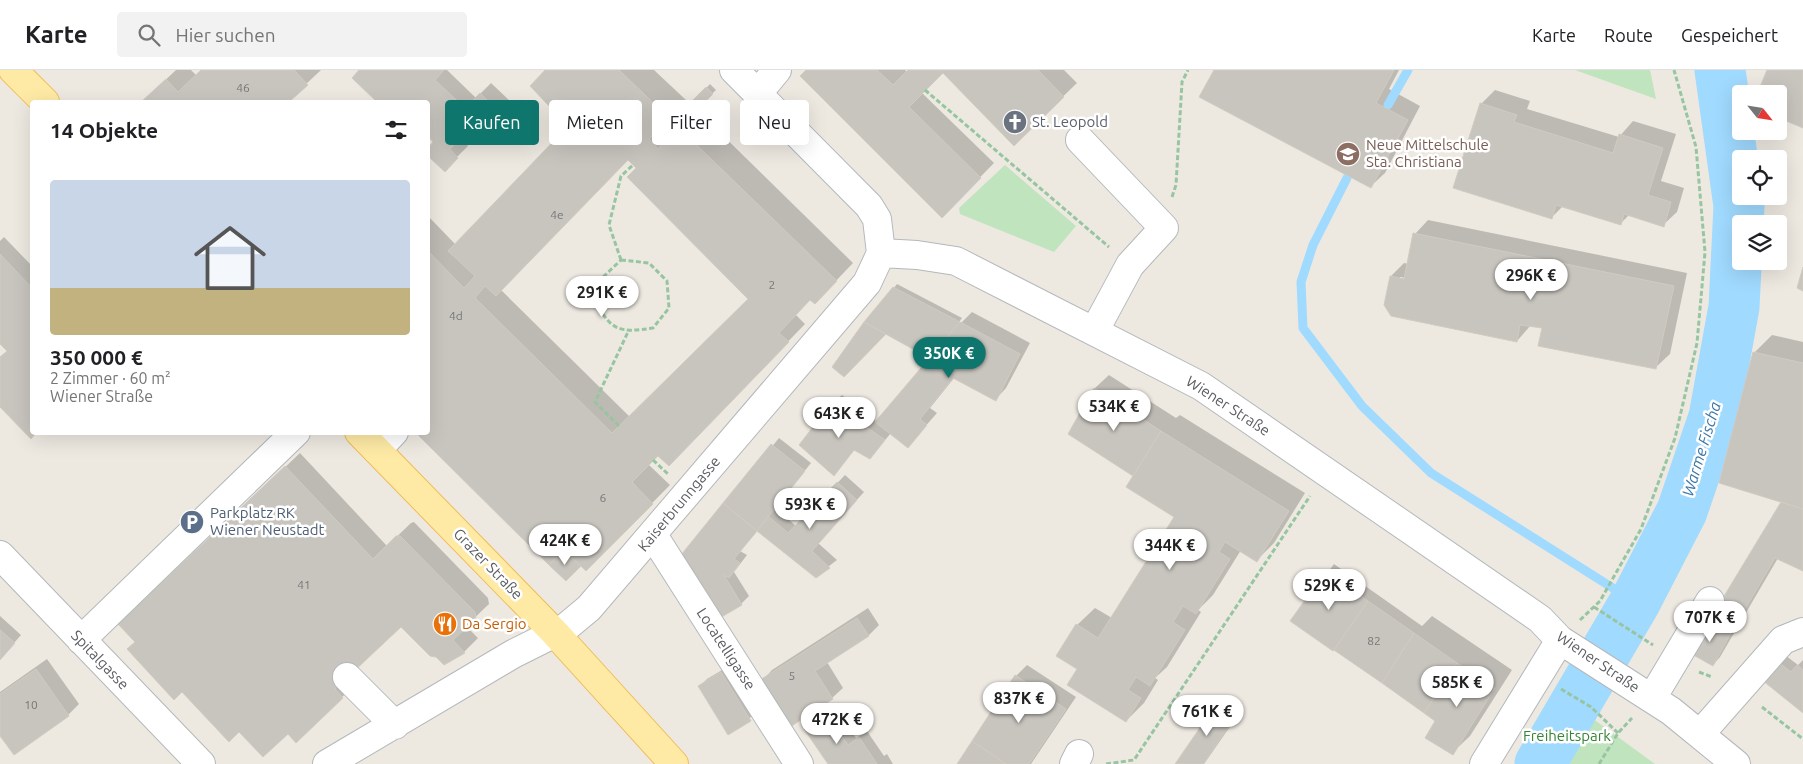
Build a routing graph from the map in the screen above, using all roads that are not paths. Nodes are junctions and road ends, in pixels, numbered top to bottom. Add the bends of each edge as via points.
1 (13, 70) edge
2 (734, 70) edge
3 (778, 70) edge
4 (758, 93) junction
5 (43, 100) edge
6 (1080, 140) dead end
7 (881, 253) junction
8 (1094, 330) junction
9 (293, 435) edge
10 (377, 438) edge
11 (653, 535) junction
12 (0, 555) edge
13 (1710, 601) dead end
14 (1803, 632) edge
15 (555, 633) junction
16 (81, 640) junction
17 (1560, 640) junction
18 (348, 677) dead end
19 (1652, 698) junction
20 (395, 725) junction
21 (1701, 733) junction
22 (201, 764) edge
23 (327, 764) edge
24 (674, 764) edge
25 (798, 764) edge
26 (1484, 764) edge
27 (1736, 764) edge

1 - 5 main road
2 - 4 street
3 - 4 street
4 - 7 street via 869,206 877,219
6 - 8 street via 1164,228 1130,265
7 - 8 street, Wiener Straße via 956,261
7 - 11 street, Kaiserbrunngasse via 867,283
8 - 17 street, Wiener Straße via 1201,386 1540,620
9 - 16 street via 198,538
10 - 15 main road, Grazer Straße
11 - 15 street, Kaiserbrunngasse via 589,608
11 - 25 street, Locatelligasse
12 - 16 street, Spitalgasse
13 - 19 street
14 - 21 street via 1784,640
15 - 20 street, Kaiserbrunngasse via 513,654
15 - 24 main road, Grazer Straße
16 - 22 street, Spitalgasse
17 - 19 street, Wiener Straße
17 - 26 street
18 - 20 street
19 - 21 street, Wiener Straße
20 - 23 street, Kaiserbrunngasse
21 - 27 street, Wiener Straße

